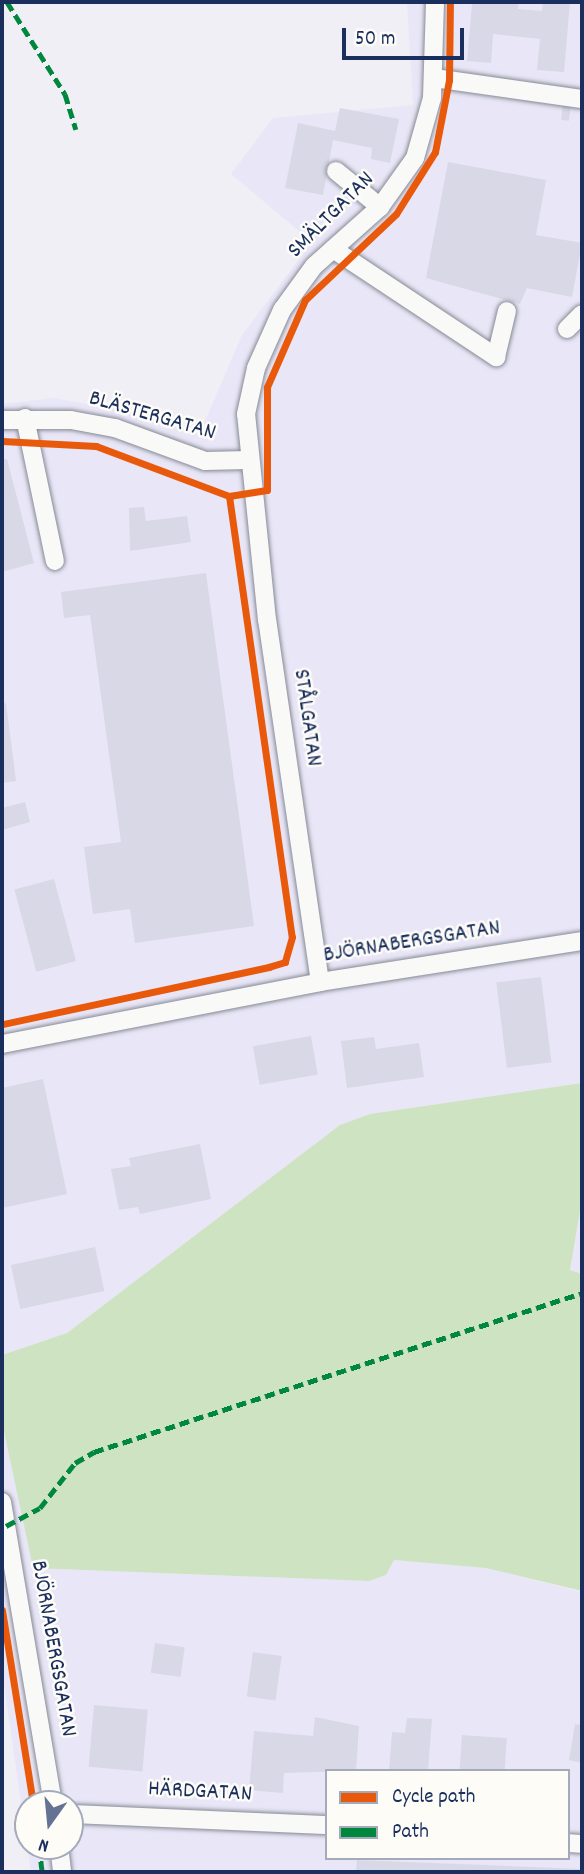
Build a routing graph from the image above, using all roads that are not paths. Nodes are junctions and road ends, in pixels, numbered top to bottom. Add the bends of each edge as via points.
1 (435, 2) edge
2 (435, 78) junction
3 (582, 99) edge
4 (336, 171) dead end
5 (380, 206) junction
6 (332, 249) junction
7 (507, 311) dead end
8 (582, 314) edge
9 (567, 329) dead end
10 (25, 418) junction
11 (2, 420) edge
12 (248, 460) junction
13 (55, 561) dead end
14 (582, 941) edge
15 (320, 982) junction
16 (2, 1044) edge
17 (2, 1502) edge
18 (50, 1790) edge
19 (84, 1815) edge
20 (325, 1825) edge

1 - 2 street, SMÄLTGATAN
2 - 3 street
2 - 5 street, SMÄLTGATAN via 415,158
4 - 5 street
5 - 6 street, SMÄLTGATAN
6 - 7 street via 496,357
6 - 12 street, SMÄLTGATAN via 302,281 266,342 246,414
8 - 9 street
10 - 11 street, BLÄSTERGATAN
10 - 12 street, BLÄSTERGATAN via 115,428 205,461
10 - 13 street
12 - 15 street, STÅLGATAN
14 - 15 street, BJÖRNABERGSGATAN
15 - 16 street, BJÖRNABERGSGATAN
17 - 18 street, BJÖRNABERGSGATAN
19 - 20 street, HÄRDGATAN

